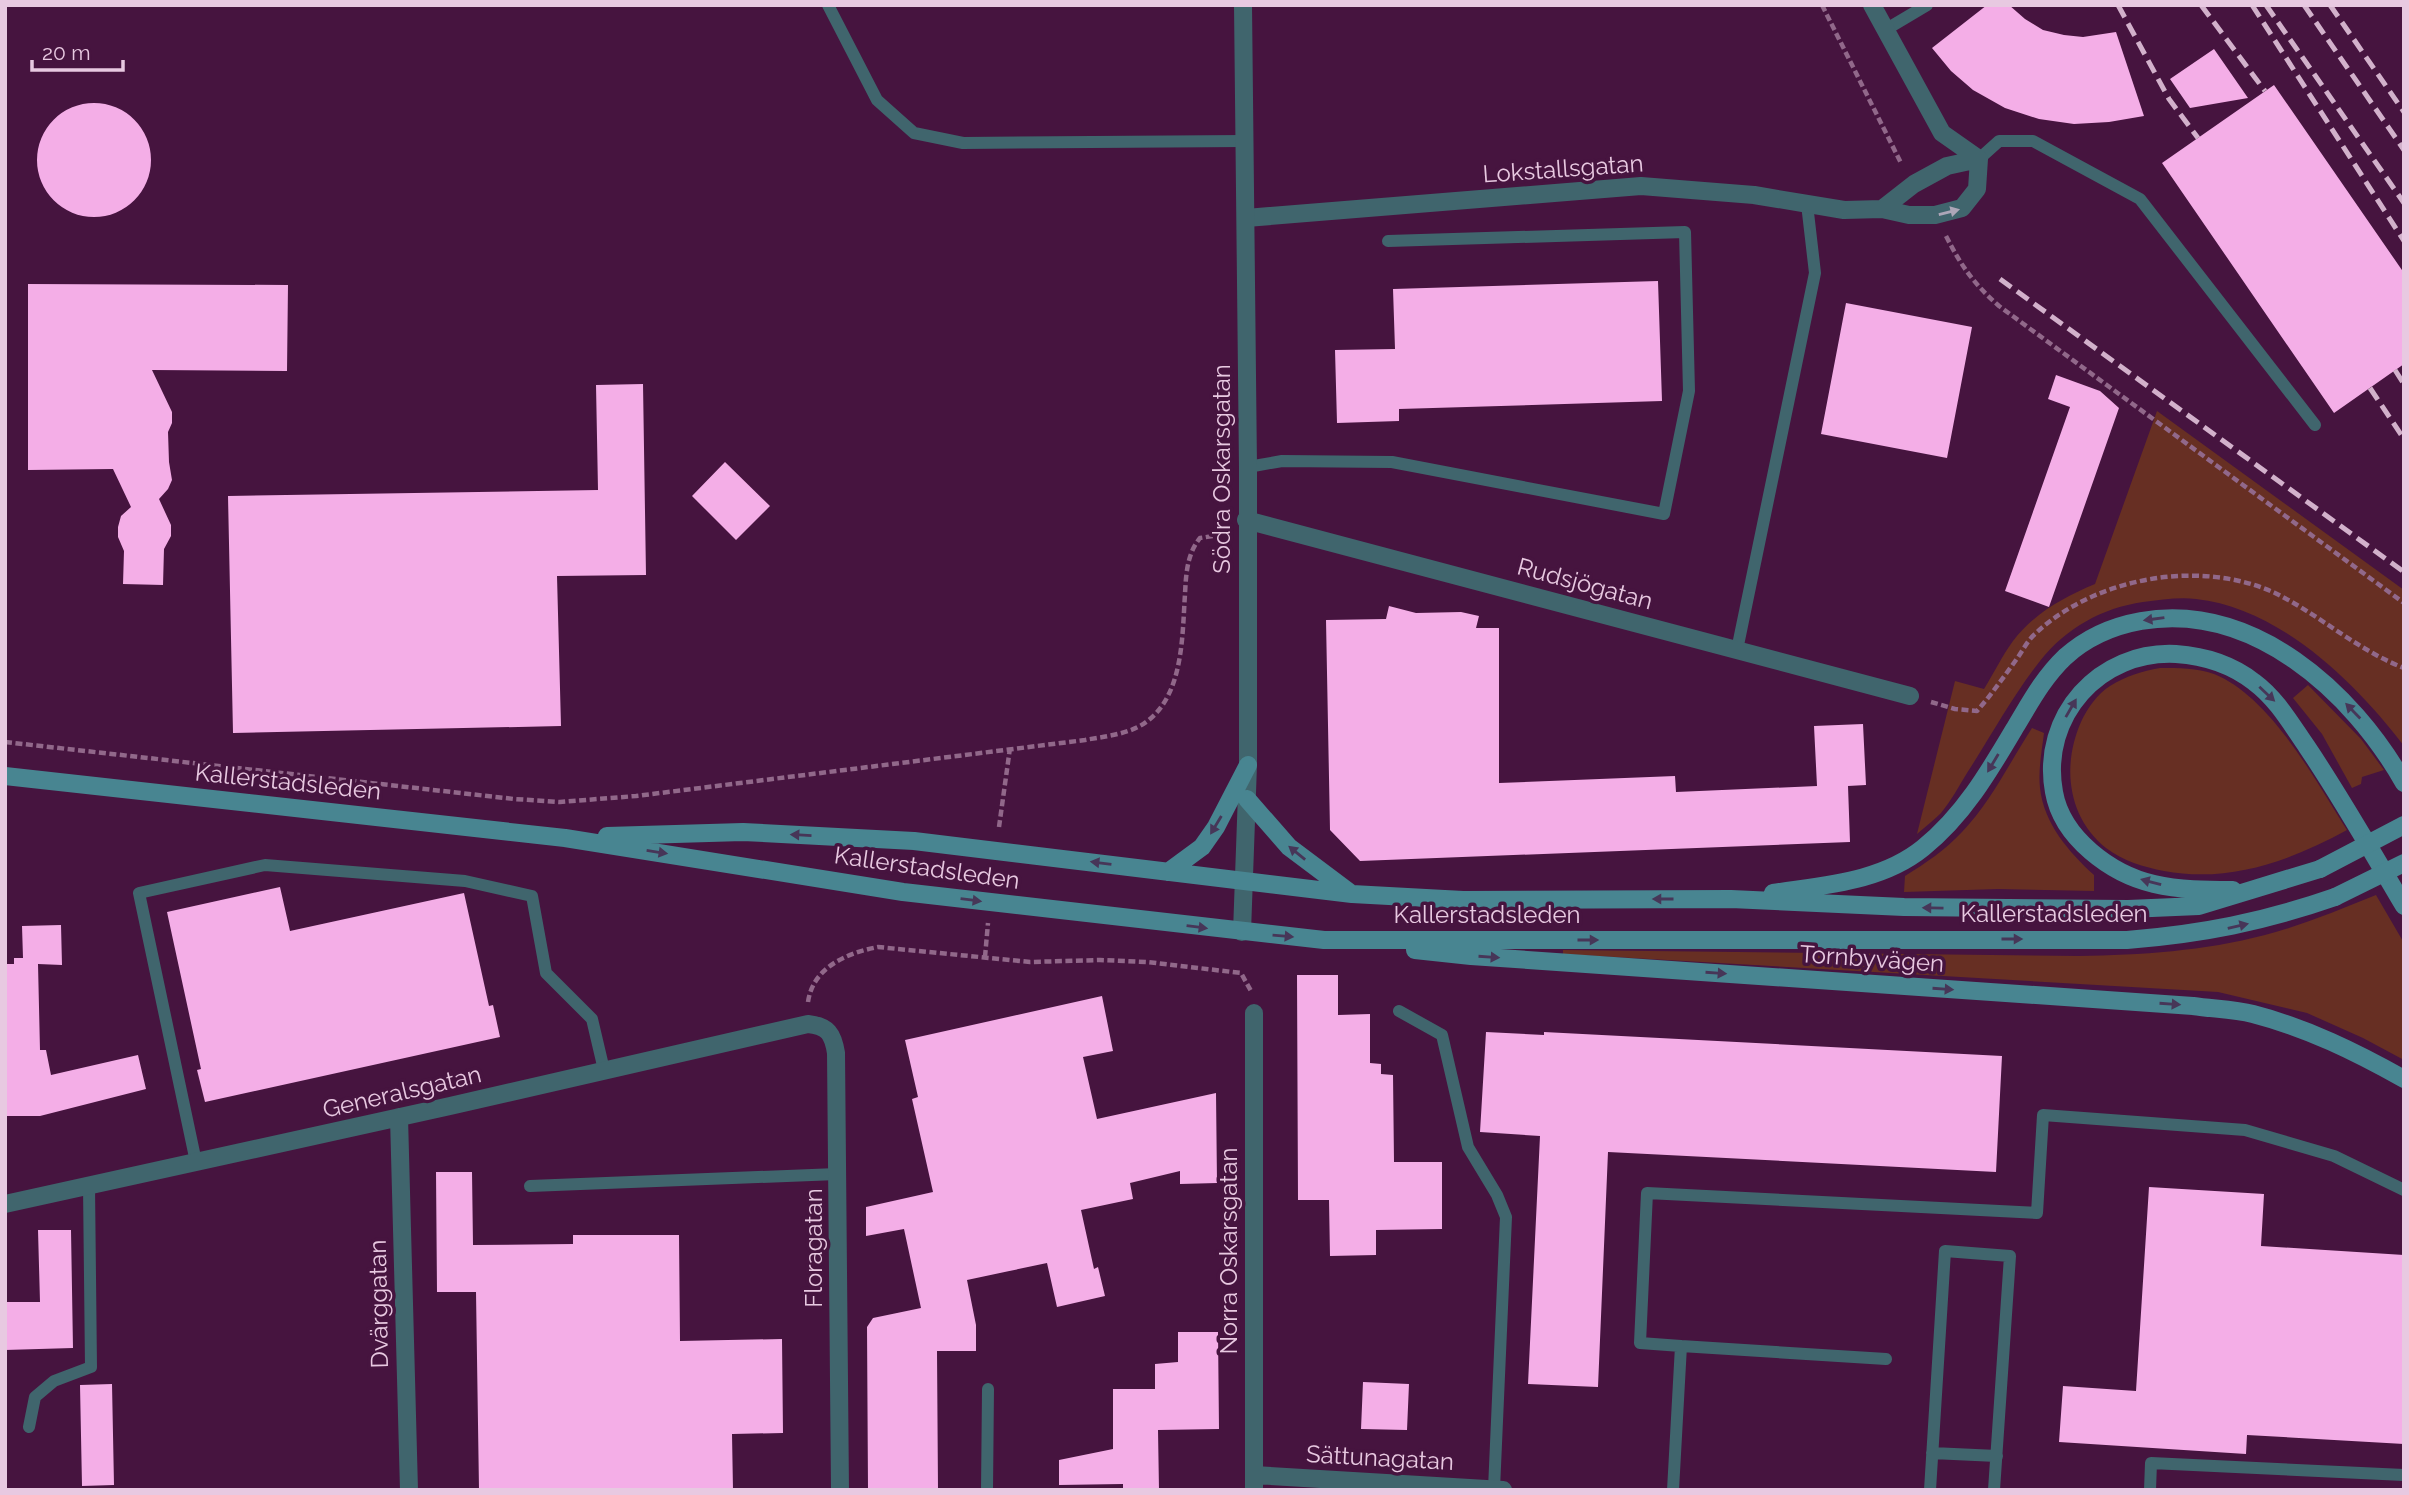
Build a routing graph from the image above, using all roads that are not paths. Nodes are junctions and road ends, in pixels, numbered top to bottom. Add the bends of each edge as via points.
1 (828, 5) edge
2 (1243, 5) edge
3 (1872, 5) edge
4 (1927, 5) edge
5 (1885, 30) junction
6 (1245, 141) junction
7 (1979, 159) junction
8 (1807, 204) junction
9 (1882, 209) junction
10 (1246, 218) junction
11 (1388, 241) dead end
12 (2315, 425) dead end
13 (1248, 467) junction
14 (1246, 527) junction
15 (1737, 650) junction
16 (1910, 696) dead end
17 (1248, 765) junction
18 (5, 776) edge
19 (2404, 783) edge
20 (1247, 799) junction
21 (2404, 825) edge
22 (565, 838) junction
23 (2404, 863) edge
24 (1168, 872) junction
25 (1243, 880) junction
26 (2267, 886) junction
27 (1352, 894) junction
28 (1731, 899) junction
29 (2404, 906) edge
30 (1242, 932) junction
31 (1324, 940) junction
32 (1399, 1011) dead end
33 (1254, 1013) road end
34 (808, 1024) joint
35 (604, 1070) junction
36 (2404, 1079) edge
37 (399, 1118) junction
38 (196, 1162) junction
39 (837, 1174) junction
40 (89, 1186) junction
41 (530, 1186) dead end
42 (2404, 1191) edge
43 (5, 1204) edge
44 (1681, 1346) junction
45 (1886, 1359) dead end
46 (988, 1389) dead end
47 (29, 1427) dead end
48 (1933, 1452) junction
49 (1997, 1456) junction
50 (2404, 1475) edge
51 (1254, 1482) edge
52 (1494, 1489) edge
53 (409, 1490) edge
54 (840, 1490) edge
55 (987, 1490) edge
56 (1503, 1490) edge
57 (1673, 1490) edge
58 (1930, 1490) edge
59 (1994, 1490) edge
60 (2150, 1490) edge

1 - 6 lane via 877,100 914,133 963,143
2 - 6 street, Södra Oskarsgatan
3 - 5 street
4 - 5 lane
5 - 7 street via 1942,133
6 - 10 street, Södra Oskarsgatan
7 - 9 street via 1947,166
9 -> 7 street, Lokstallsgatan via 1936,215 1962,208 1978,189
7 - 12 lane via 1999,141 2033,141 2140,199
8 - 9 street, Lokstallsgatan via 1844,210
8 - 10 street, Lokstallsgatan via 1641,186
8 - 15 lane via 1815,273
10 - 13 street, Södra Oskarsgatan
11 - 13 lane via 1685,232 1689,391 1664,514 1392,462 1282,461
13 - 14 street, Södra Oskarsgatan
14 - 15 street, Rudsjögatan
14 - 17 street, Södra Oskarsgatan
15 - 16 street, Rudsjögatan
17 - 20 street, Södra Oskarsgatan
17 -> 24 main road via 1202,847
18 - 22 main road, Kallerstadsleden
19 -> 28 main road via 2359,716 2289,656 2227,626 2194,619 2127,624 2095,635 2067,655 2044,680 1984,779 1955,818 1922,849 1882,872 1846,882
20 - 25 street, Södra Oskarsgatan
27 -> 20 main road via 1289,847
21 - 26 main road, Kallerstadsleden, bridge via 2320,869
24 -> 22 main road, Kallerstadsleden via 914,841 743,832
22 -> 30 main road, Kallerstadsleden via 903,891
31 -> 23 main road, Kallerstadsleden, bridge via 2127,940 2178,936 2281,916 2335,897
24 - 25 main road, Kallerstadsleden
25 - 27 main road, Kallerstadsleden
25 - 30 street, Södra Oskarsgatan
26 -> 28 main road, Kallerstadsleden via 2199,906 2128,909 1904,907
26 -> 29 main road via 2191,890 2153,884 2096,858 2077,838 2054,793 2053,768 2056,740 2082,689 2131,658 2160,654 2226,664 2255,682 2278,704 2330,781
28 -> 27 main road, Kallerstadsleden via 1513,901
30 -> 31 main road, Kallerstadsleden
31 -> 36 main road, Tornbyvägen via 1471,956 2193,1006 2251,1014 2306,1031
32 - 52 lane via 1441,1035 1468,1147 1506,1217
33 - 51 street, Norra Oskarsgatan
34 - 35 street, Generalsgatan
34 - 39 street, Floragatan via 827,1029 834,1038
35 - 37 street, Generalsgatan
35 - 38 lane via 592,1019 546,973 532,897 465,881 265,865 139,893
37 - 38 street, Generalsgatan
37 - 53 street, Dvärggatan
38 - 40 street, Generalsgatan
39 - 41 lane
39 - 54 street, Floragatan
40 - 43 street, Generalsgatan
40 - 47 lane via 91,1367 54,1381 35,1397
42 - 44 lane via 2334,1156 2245,1130 2043,1115 2037,1213 1647,1193 1640,1343
44 - 45 lane
44 - 57 lane
46 - 55 lane
48 - 49 lane
48 - 49 lane via 1945,1251 2010,1256
48 - 58 lane
49 - 59 lane
50 - 60 lane via 2151,1463
51 - 52 street, Sättunagatan
52 - 56 street, Sättunagatan

